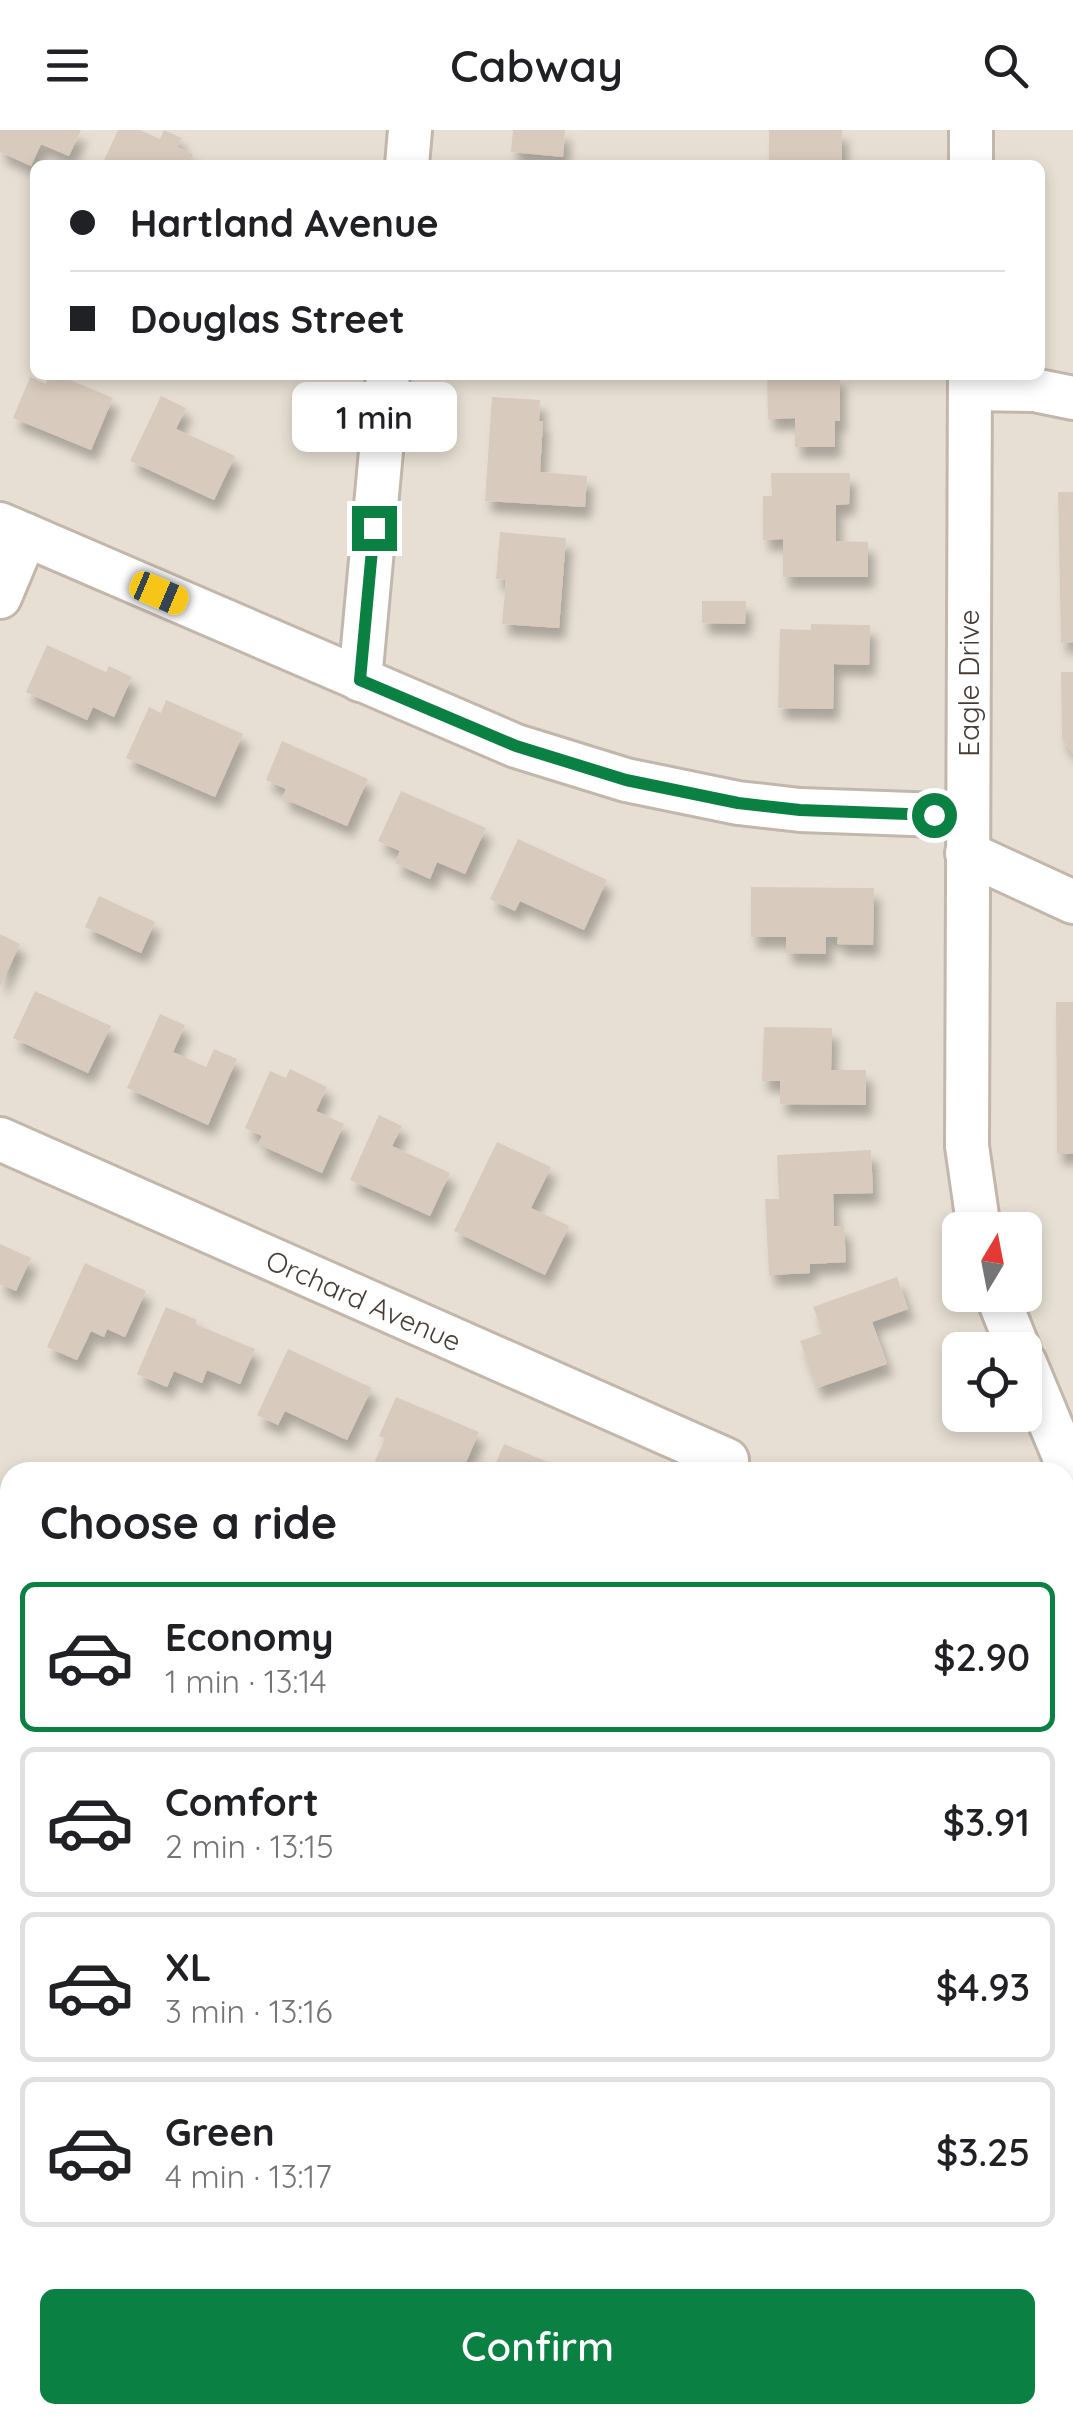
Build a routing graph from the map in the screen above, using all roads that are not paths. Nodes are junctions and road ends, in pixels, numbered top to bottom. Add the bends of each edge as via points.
1 (972, 130) edge
2 (971, 160) edge
3 (388, 380) edge
4 (970, 382) edge
5 (1073, 398) edge
6 (13, 530) edge
7 (0, 597) edge
8 (360, 680) junction
9 (968, 834) junction
10 (1073, 902) edge
11 (0, 1139) edge
12 (976, 1212) edge
13 (1042, 1404) edge
14 (727, 1460) dead end
15 (1066, 1462) edge

1 - 2 street
3 - 8 street
4 - 5 street
4 - 9 street, Eagle Drive
6 - 7 street
6 - 8 street
8 - 9 street via 516,746 626,780 738,803
9 - 10 street
9 - 12 street, Eagle Drive via 967,1146
11 - 14 street, Orchard Avenue
13 - 15 street

